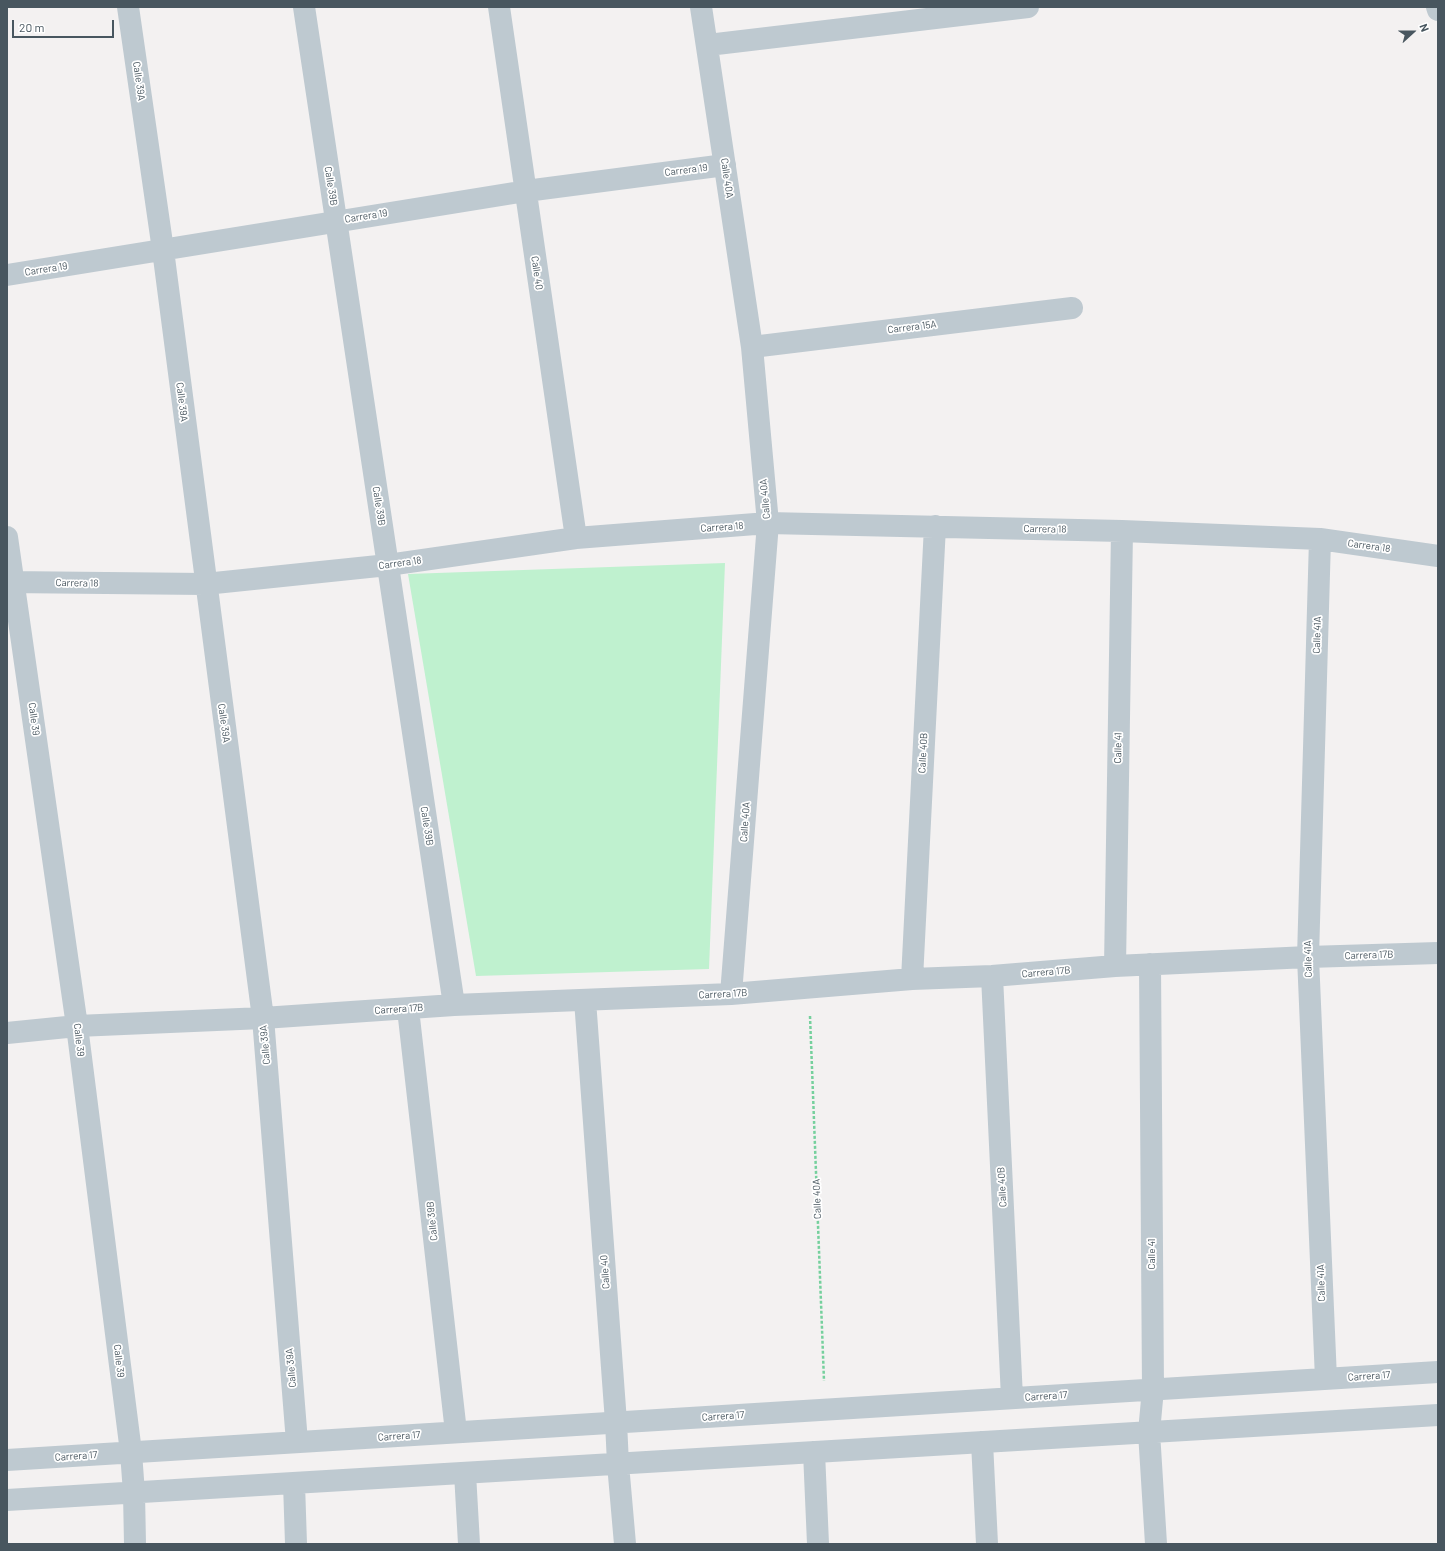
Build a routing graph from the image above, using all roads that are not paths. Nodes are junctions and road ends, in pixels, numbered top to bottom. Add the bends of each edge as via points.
1 (128, 7) edge
2 (304, 7) edge
3 (498, 7) edge
4 (702, 7) edge
5 (1028, 7) edge
6 (1437, 7) edge
7 (1438, 10) edge
8 (883, 15) edge
9 (708, 45) junction
10 (725, 165) junction
11 (526, 191) junction
12 (336, 221) junction
13 (163, 250) junction
14 (7, 275) edge
15 (1072, 308) dead end
16 (752, 347) junction
17 (768, 523) junction
18 (935, 526) junction
19 (1122, 531) junction
20 (7, 537) edge
21 (576, 538) junction
22 (1320, 539) junction
23 (1438, 556) edge
24 (388, 565) junction
25 (11, 582) edge
26 (205, 584) junction
27 (1438, 953) edge
28 (1308, 957) junction
29 (1150, 964) junction
30 (1115, 966) junction
31 (992, 976) junction
32 (912, 979) junction
33 (731, 994) junction
34 (585, 1000) junction
35 (454, 1005) junction
36 (408, 1009) junction
37 (263, 1018) junction
38 (77, 1026) junction
39 (7, 1032) edge
40 (1438, 1372) edge
41 (1326, 1379) junction
42 (1153, 1389) junction
43 (1012, 1398) junction
44 (1438, 1415) edge
45 (616, 1422) junction
46 (456, 1432) junction
47 (1149, 1432) junction
48 (297, 1442) junction
49 (982, 1442) junction
50 (131, 1452) junction
51 (814, 1452) junction
52 (7, 1460) edge
53 (618, 1464) junction
54 (465, 1473) junction
55 (294, 1483) junction
56 (134, 1493) junction
57 (7, 1500) edge
58 (135, 1544) edge
59 (296, 1544) edge
60 (469, 1544) edge
61 (626, 1544) edge
62 (818, 1544) edge
63 (986, 1544) edge
64 (1156, 1544) edge

1 - 13 street, Calle 39A
2 - 12 street, Calle 39B
3 - 11 street, Calle 40
4 - 9 street, Calle 40A
5 - 8 street
6 - 7 street
8 - 9 street
9 - 10 street, Calle 40A
10 - 11 street, Carrera 19
10 - 16 street, Calle 40A
11 - 12 street, Carrera 19
11 - 21 street, Calle 40
12 - 13 street, Carrera 19
12 - 24 street, Calle 39B
13 - 14 street, Carrera 19
13 - 26 street, Calle 39A
15 - 16 street, Carrera 15A
16 - 17 street, Calle 40A
17 - 18 street, Carrera 18
17 - 21 street, Carrera 18
17 - 33 street, Calle 40A
18 - 19 street, Carrera 18
18 - 32 street, Calle 40B
19 - 22 street, Carrera 18
19 - 30 street, Calle 41
20 - 25 street, Calle 39
21 - 24 street, Carrera 18
22 - 23 street, Carrera 18
22 - 28 street, Calle 41A
24 - 26 street, Carrera 18
24 - 35 street, Calle 39B
25 - 26 street, Carrera 18
25 - 38 street, Calle 39
26 - 37 street, Calle 39A
27 - 28 street, Carrera 17B
28 - 29 street, Carrera 17B
28 - 41 street, Calle 41A
29 - 30 street, Carrera 17B
29 - 42 street, Calle 41
30 - 31 street, Carrera 17B
31 - 32 street, Carrera 17B
31 - 43 street, Calle 40B
32 - 33 street, Carrera 17B
33 - 34 street, Carrera 17B
34 - 35 street, Carrera 17B
34 - 45 street, Calle 40
35 - 36 street, Carrera 17B
36 - 37 street, Carrera 17B
36 - 46 street, Calle 39B
37 - 38 street, Carrera 17B
37 - 48 street, Calle 39A
38 - 39 street, Carrera 17B
38 - 50 street, Calle 39
40 - 41 street, Carrera 17
41 - 42 street, Carrera 17
42 - 43 street, Carrera 17
42 - 47 street, Calle 41
43 - 45 street, Carrera 17
44 - 47 street
45 - 46 street, Carrera 17
45 - 53 street, Calle 40
46 - 48 street, Carrera 17
47 - 49 street
47 - 64 street, Calle 41
48 - 50 street, Carrera 17
49 - 51 street
49 - 63 street
50 - 52 street, Carrera 17
50 - 56 street, Calle 39
51 - 53 street
51 - 62 street
53 - 54 street
53 - 61 street, Calle 40
54 - 55 street
54 - 60 street
55 - 56 street
55 - 59 street
56 - 57 street
56 - 58 street, Calle 39

